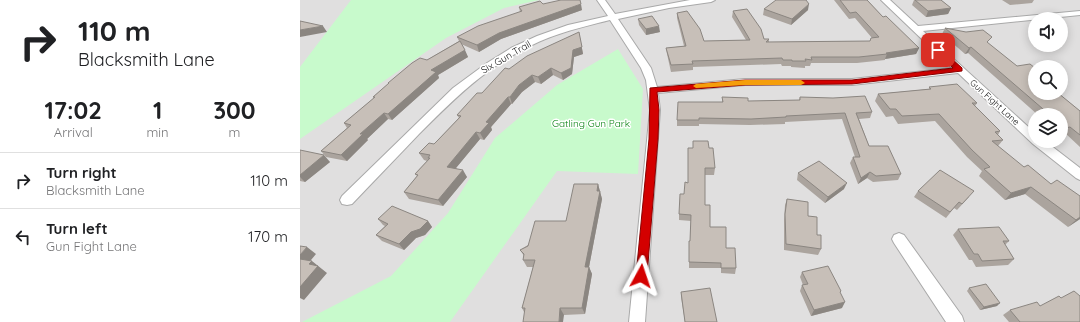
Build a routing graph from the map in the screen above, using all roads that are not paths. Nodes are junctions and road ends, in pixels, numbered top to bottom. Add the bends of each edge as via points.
1 (601, 0) edge
2 (711, 0) edge
3 (885, 0) edge
4 (1080, 13) edge
5 (613, 18) junction
6 (917, 29) junction
7 (959, 70) junction
8 (653, 90) junction
9 (1028, 133) edge
10 (1046, 148) edge
11 (1080, 175) edge
12 (347, 200) dead end
13 (899, 239) dead end
14 (637, 322) edge
15 (956, 322) edge

1 - 5 street
2 - 5 street, Six Gun Trail via 677,4
3 - 6 street, Gun Fight Lane
4 - 6 street
5 - 8 street via 646,68
5 - 12 street, Six Gun Trail via 555,32 522,46 474,75
6 - 7 street, Gun Fight Lane
7 - 8 street via 852,82 745,82
7 - 9 street, Gun Fight Lane
8 - 14 street via 653,139
10 - 11 street
13 - 15 street

